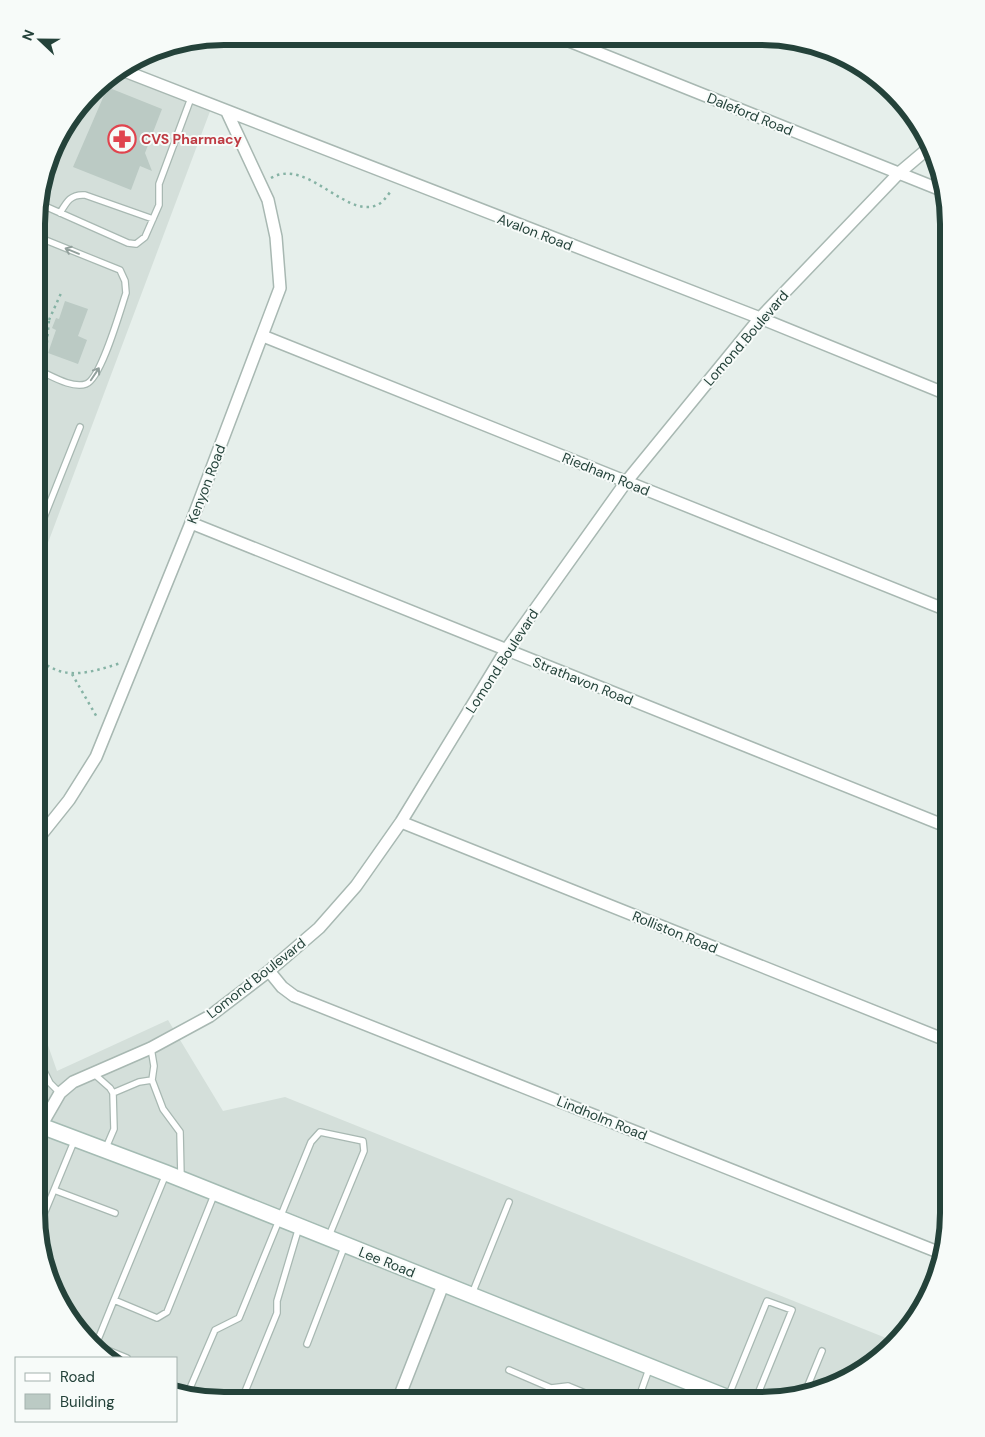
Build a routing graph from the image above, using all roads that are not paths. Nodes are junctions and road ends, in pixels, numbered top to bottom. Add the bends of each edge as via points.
1 (579, 45) edge
2 (129, 73) edge
3 (191, 98) junction
4 (227, 112) junction
5 (925, 151) edge
6 (899, 172) junction
7 (937, 188) edge
8 (46, 207) edge
9 (60, 213) junction
10 (153, 219) junction
11 (45, 240) edge
12 (760, 318) junction
13 (263, 336) junction
14 (45, 373) edge
15 (940, 391) edge
16 (80, 427) dead end
17 (626, 482) junction
18 (45, 503) edge
19 (49, 504) junction
20 (45, 514) edge
21 (191, 523) junction
22 (940, 607) edge
23 (506, 650) junction
24 (401, 822) junction
25 (940, 824) edge
26 (45, 830) edge
27 (269, 971) junction
28 (940, 1038) edge
29 (151, 1048) junction
30 (93, 1073) junction
31 (45, 1074) edge
32 (152, 1080) junction
33 (60, 1093) junction
34 (113, 1094) junction
35 (45, 1116) edge
36 (45, 1127) edge
37 (75, 1139) junction
38 (105, 1150) junction
39 (166, 1173) junction
40 (181, 1179) junction
41 (54, 1190) junction
42 (215, 1192) junction
43 (509, 1202) dead end
44 (45, 1212) edge
45 (115, 1213) dead end
46 (280, 1219) junction
47 (299, 1227) junction
48 (328, 1238) junction
49 (345, 1245) junction
50 (936, 1251) edge
51 (443, 1285) junction
52 (472, 1296) junction
53 (114, 1300) junction
54 (97, 1340) edge
55 (307, 1344) dead end
56 (822, 1351) dead end
57 (111, 1352) edge
58 (125, 1357) edge
59 (650, 1367) junction
60 (509, 1370) dead end
61 (808, 1386) edge
62 (189, 1389) edge
63 (245, 1392) edge
64 (401, 1392) edge
65 (583, 1392) edge
66 (641, 1392) edge
67 (697, 1392) edge
68 (734, 1392) edge
69 (759, 1392) edge

1 - 6 street, Daleford Road
2 - 3 street, Avalon Road
3 - 4 street, Avalon Road
3 - 10 lane via 159,184 159,205
4 - 12 street, Avalon Road
4 - 13 street, Kenyon Road via 268,200 276,237 280,288
5 - 6 street, Lomond Boulevard
6 - 7 street, Daleford Road
6 - 12 street, Lomond Boulevard
8 - 9 lane
9 - 10 lane via 76,194
9 - 10 lane via 136,244 145,237
14 -> 11 lane via 75,386 86,384 98,374 126,293 126,281 120,270
12 - 15 street, Avalon Road
12 - 17 street, Lomond Boulevard
13 - 17 street, Riedham Road
13 - 21 street, Kenyon Road
16 - 19 lane
17 - 22 street, Riedham Road
17 - 23 street, Lomond Boulevard
18 - 19 lane
19 - 20 lane
21 - 23 street, Strathavon Road
21 - 26 street, Kenyon Road via 96,757
23 - 24 street, Lomond Boulevard
23 - 25 street, Strathavon Road
24 - 27 street, Lomond Boulevard via 356,886 325,921
24 - 28 street, Rolliston Road
27 - 29 street, Lomond Boulevard via 210,1016
27 - 50 street, Lindholm Road via 294,996
29 - 30 street, Lomond Boulevard
29 - 32 lane
30 - 33 street, Lomond Boulevard via 73,1082
30 - 34 lane
31 - 33 lane
32 - 34 lane via 139,1082
32 - 40 lane via 163,1109 180,1132
33 - 35 street, Lomond Boulevard
34 - 38 lane via 114,1129
36 - 37 main road, Lee Road
37 - 38 main road, Lee Road
37 - 41 lane
38 - 39 main road, Lee Road
39 - 40 main road, Lee Road
39 - 53 lane
40 - 42 main road, Lee Road
41 - 44 lane
41 - 45 lane
42 - 46 main road, Lee Road
42 - 53 lane via 167,1312 157,1318
43 - 52 lane
46 - 47 main road, Lee Road
46 - 48 lane via 311,1142 320,1132 363,1141 364,1151
46 - 62 lane via 239,1318 215,1330
47 - 48 main road, Lee Road
47 - 63 lane via 277,1301 277,1313
48 - 49 main road, Lee Road
49 - 51 main road, Lee Road
49 - 55 lane
51 - 52 main road, Lee Road
51 - 64 street
52 - 59 main road, Lee Road
53 - 54 lane
56 - 61 lane
57 - 58 lane
59 - 66 lane
59 - 67 main road, Lee Road
60 - 65 lane via 551,1388 568,1386
68 - 69 lane via 767,1301 792,1310

